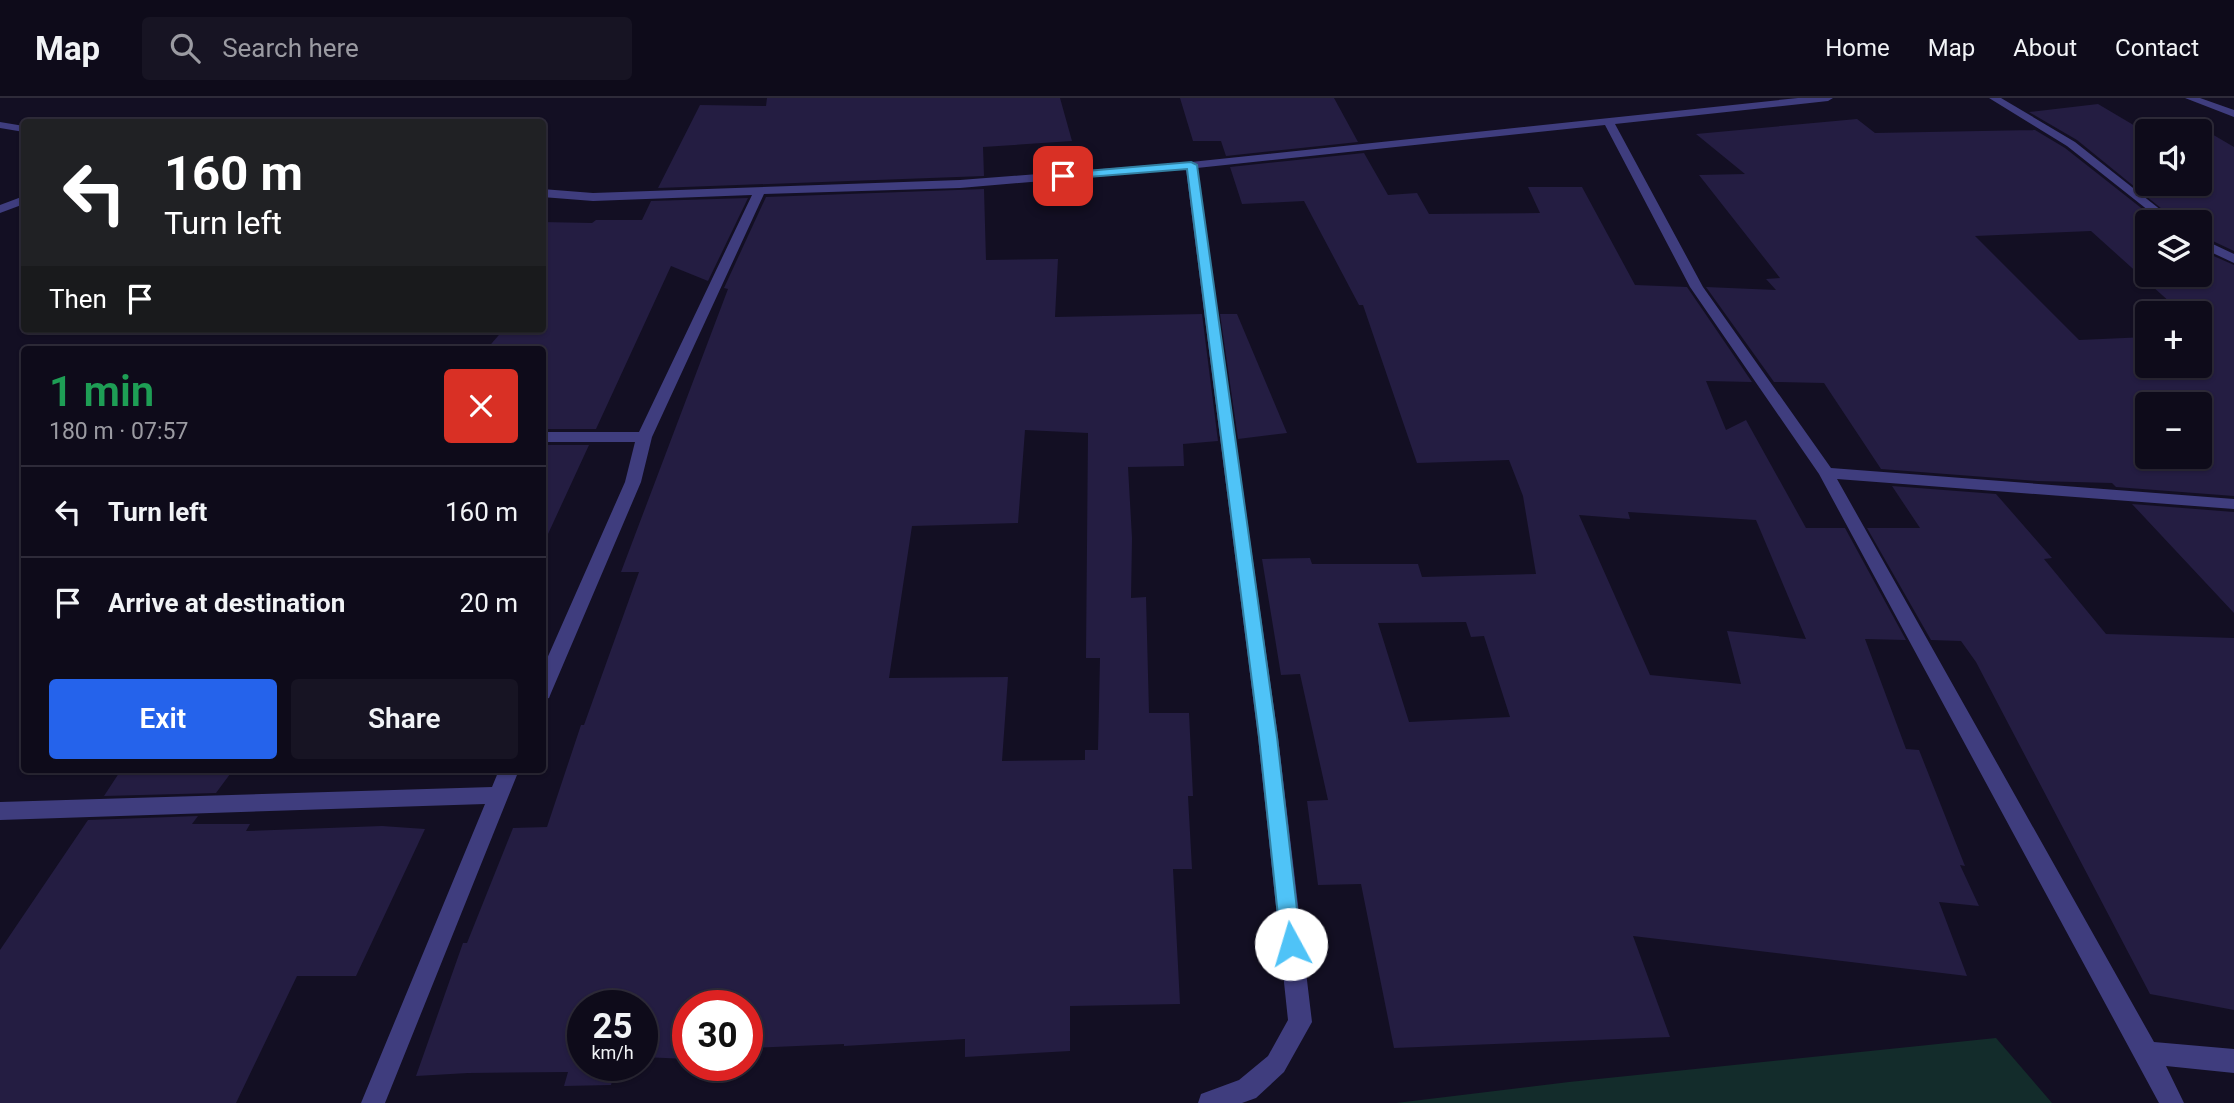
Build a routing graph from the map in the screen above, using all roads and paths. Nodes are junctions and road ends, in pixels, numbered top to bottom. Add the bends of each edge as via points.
1 (1828, 98) edge
2 (1994, 98) edge
3 (2190, 98) edge
4 (2234, 114) edge
5 (1608, 121) junction
6 (0, 125) edge
7 (21, 128) edge
8 (1191, 165) junction
9 (546, 193) edge
10 (759, 193) junction
11 (21, 200) edge
12 (21, 201) edge
13 (0, 204) edge
14 (0, 209) edge
15 (2155, 210) edge
16 (2212, 248) edge
17 (2234, 259) edge
18 (644, 437) junction
19 (546, 438) edge
20 (1826, 473) junction
21 (2234, 503) edge
22 (546, 683) edge
23 (508, 773) edge
24 (498, 796) junction
25 (0, 811) edge
26 (2147, 1053) junction
27 (2234, 1061) edge
28 (373, 1103) edge
29 (1210, 1103) edge
30 (2172, 1103) edge

1 - 5 street
2 - 15 street via 2071,144
3 - 4 street
5 - 8 street
5 - 20 street via 1697,287
6 - 7 street
8 - 10 street via 960,184
8 - 29 street via 1268,737 1300,1022 1276,1063 1247,1089
9 - 10 street via 593,197
10 - 18 street
11 - 13 street
12 - 14 street
16 - 17 street
18 - 19 street
18 - 22 street via 633,482
20 - 21 street
20 - 26 street
23 - 24 street
24 - 25 street
24 - 28 street
26 - 27 street
26 - 30 street

